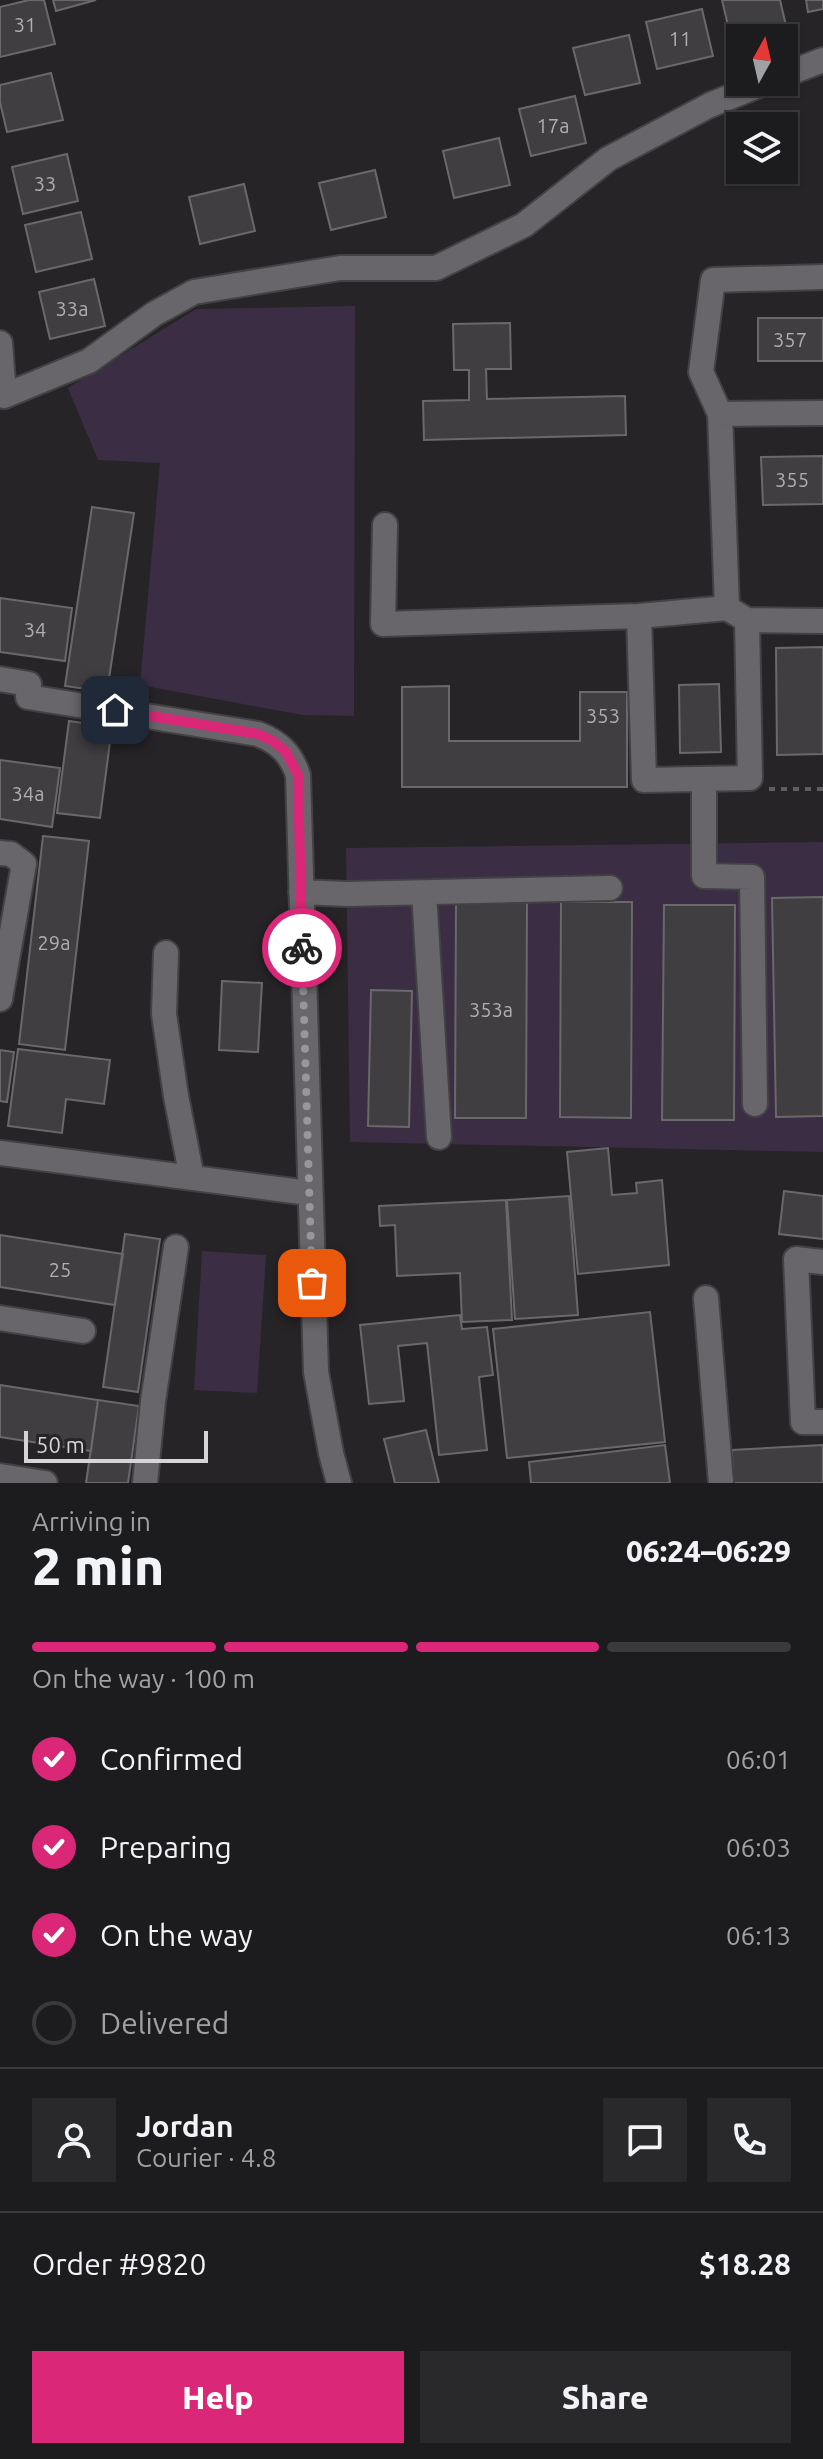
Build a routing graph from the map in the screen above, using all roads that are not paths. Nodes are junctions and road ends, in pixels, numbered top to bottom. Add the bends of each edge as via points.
1 (823, 60) edge
2 (798, 70) edge
3 (732, 96) edge
4 (823, 277) edge
5 (0, 343) edge
6 (823, 413) edge
7 (720, 414) junction
8 (385, 525) dead end
9 (737, 614) junction
10 (639, 616) junction
11 (823, 621) edge
12 (0, 679) edge
13 (704, 779) junction
14 (0, 853) edge
15 (610, 888) dead end
16 (301, 892) junction
17 (424, 893) junction
18 (166, 953) dead end
19 (0, 999) edge
20 (755, 1104) dead end
21 (439, 1137) dead end
22 (0, 1153) edge
23 (192, 1178) junction
24 (309, 1193) junction
25 (176, 1247) dead end
26 (823, 1262) edge
27 (706, 1298) dead end
28 (0, 1318) edge
29 (83, 1331) dead end
30 (823, 1422) edge
31 (0, 1476) edge
32 (45, 1483) edge
33 (145, 1483) edge
34 (339, 1483) edge
35 (721, 1483) edge

1 - 2 street
3 - 5 street via 608,159 524,225 436,268 340,268 194,292 89,361 4,396
4 - 7 street via 713,280 701,372
6 - 7 street
7 - 9 street
8 - 10 street via 383,624
9 - 10 street
9 - 11 street
9 - 13 street via 750,778
10 - 13 street via 644,780
12 - 16 street via 29,684 28,697 251,732 280,746 298,775
13 - 20 street via 704,876 752,877
14 - 19 street via 24,864
15 - 17 street
16 - 17 street
16 - 24 street
17 - 21 street
18 - 23 street via 164,1014
22 - 23 street
23 - 24 street
24 - 34 street via 316,1372
25 - 33 street
26 - 30 street via 796,1259 803,1422
27 - 35 street
28 - 29 street
31 - 32 street

